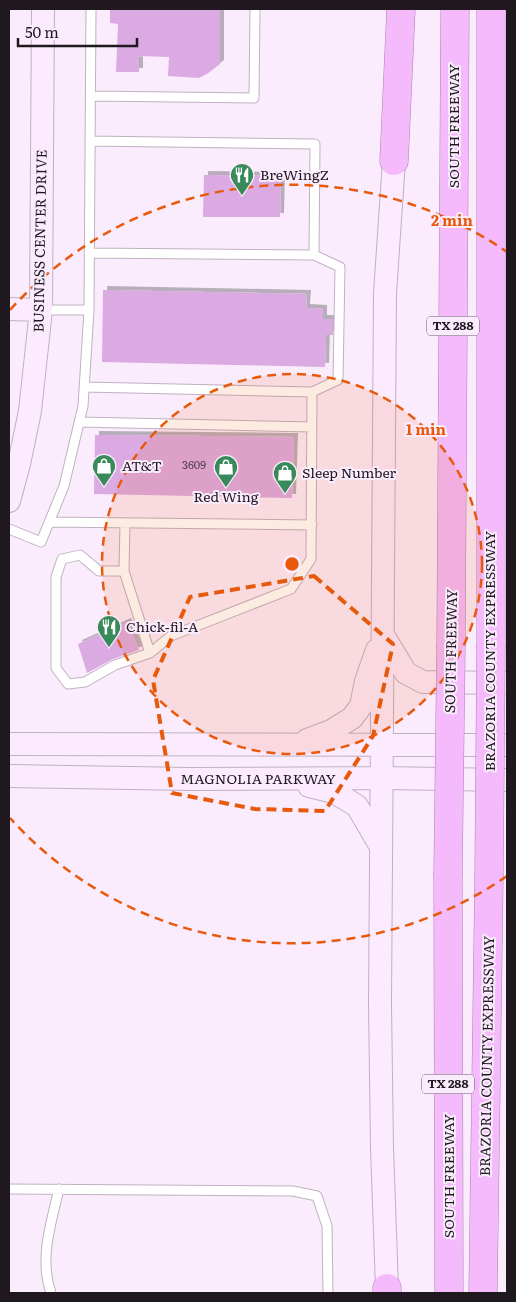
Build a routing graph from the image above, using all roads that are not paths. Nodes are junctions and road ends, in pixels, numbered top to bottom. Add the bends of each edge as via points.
1 (43, 9) edge
2 (91, 9) edge
3 (255, 9) edge
4 (401, 9) edge
5 (454, 9) edge
6 (491, 9) edge
7 (91, 96) junction
8 (90, 141) junction
9 (394, 161) joint
10 (89, 253) junction
11 (314, 255) junction
12 (9, 310) edge
13 (41, 310) junction
14 (89, 310) junction
15 (84, 386) junction
16 (312, 392) junction
17 (79, 422) junction
18 (312, 427) junction
19 (9, 501) edge
20 (49, 522) junction
21 (125, 524) junction
22 (312, 525) junction
23 (9, 529) edge
24 (124, 571) junction
25 (382, 634) junction
26 (150, 653) junction
27 (507, 683) edge
28 (9, 744) edge
29 (294, 744) junction
30 (383, 744) junction
31 (507, 745) edge
32 (9, 776) edge
33 (382, 778) junction
34 (281, 779) junction
35 (507, 780) edge
36 (381, 847) junction
37 (9, 1189) edge
38 (59, 1189) junction
39 (387, 1290) edge
40 (51, 1293) edge
41 (328, 1293) edge
42 (449, 1293) edge
43 (484, 1293) edge

1 - 13 main road, BUSINESS CENTER DRIVE
2 - 7 lane
3 - 7 lane via 254,98
4 - 9 highway
5 - 42 highway, SOUTH FREEWAY / TX 288, bridge via 448,876
6 - 43 highway, BRAZORIA COUNTY EXPRESSWAY, bridge via 491,646
7 - 8 lane
8 - 10 lane
8 - 11 lane via 315,144
9 - 25 main road via 385,293
10 - 11 lane
10 - 14 lane
11 - 16 lane via 340,267 338,380
12 - 13 main road
13 - 14 lane
13 - 19 main road, BUSINESS CENTER DRIVE via 30,411
14 - 15 lane
15 - 16 lane
15 - 17 lane
16 - 18 lane
17 - 18 lane
17 - 20 lane via 64,486
18 - 22 lane
20 - 21 lane
20 - 23 lane via 41,542
21 - 22 lane
21 - 24 lane
22 - 26 lane via 311,559 291,589 171,636
24 - 26 lane
24 - 26 lane via 99,571 80,555 62,559 56,577 56,668 68,684 85,682 115,665
25 - 27 main road via 406,673 423,682
25 - 29 main road via 361,706 352,718 331,731
25 - 30 main road
28 - 29 main road
29 - 30 main road
30 - 31 main road
30 - 33 main road
32 - 34 main road, MAGNOLIA PARKWAY
33 - 34 main road, MAGNOLIA PARKWAY
33 - 35 main road, MAGNOLIA PARKWAY
33 - 36 main road
34 - 36 main road via 334,792 357,806
36 - 39 main road via 380,1005
37 - 38 lane
38 - 40 lane via 46,1240 46,1280
38 - 41 lane via 293,1190 317,1196 327,1226

